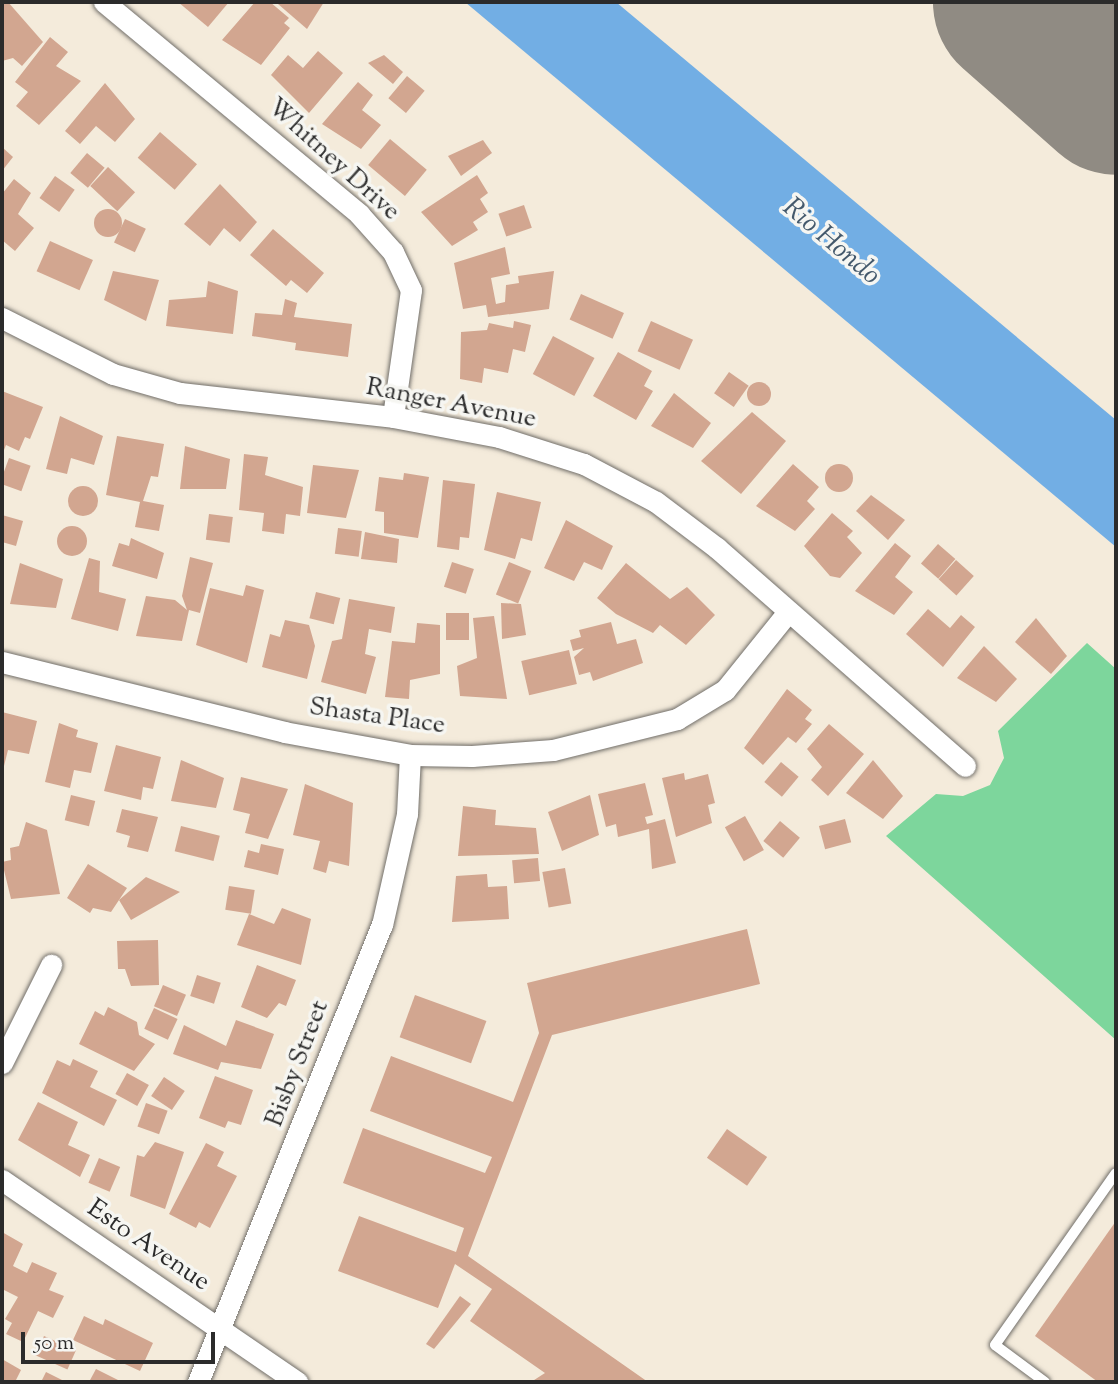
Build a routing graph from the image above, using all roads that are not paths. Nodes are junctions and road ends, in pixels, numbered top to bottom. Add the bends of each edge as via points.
1 (104, 2) edge
2 (2, 318) edge
3 (393, 417) junction
4 (788, 612) junction
5 (2, 663) edge
6 (410, 755) junction
7 (965, 766) dead end
8 (51, 965) dead end
9 (2, 1063) edge
10 (1116, 1173) edge
11 (2, 1180) edge
12 (223, 1331) junction
13 (198, 1382) edge
14 (297, 1382) edge
15 (1045, 1382) edge

1 - 3 street, Whitney Drive via 359,214 393,252 411,290
2 - 3 street, Ranger Avenue via 113,374 180,393
3 - 4 street, Ranger Avenue via 499,437 584,464 656,502
4 - 6 street, Shasta Place via 725,690 677,719 553,750
4 - 7 street, Ranger Avenue
5 - 6 street, Shasta Place via 284,732
6 - 12 street, Bisby Street via 407,814 382,925
8 - 9 street
10 - 15 lane via 995,1345
11 - 12 street, Esto Avenue
12 - 13 street, Bisby Street
12 - 14 street, Esto Avenue

